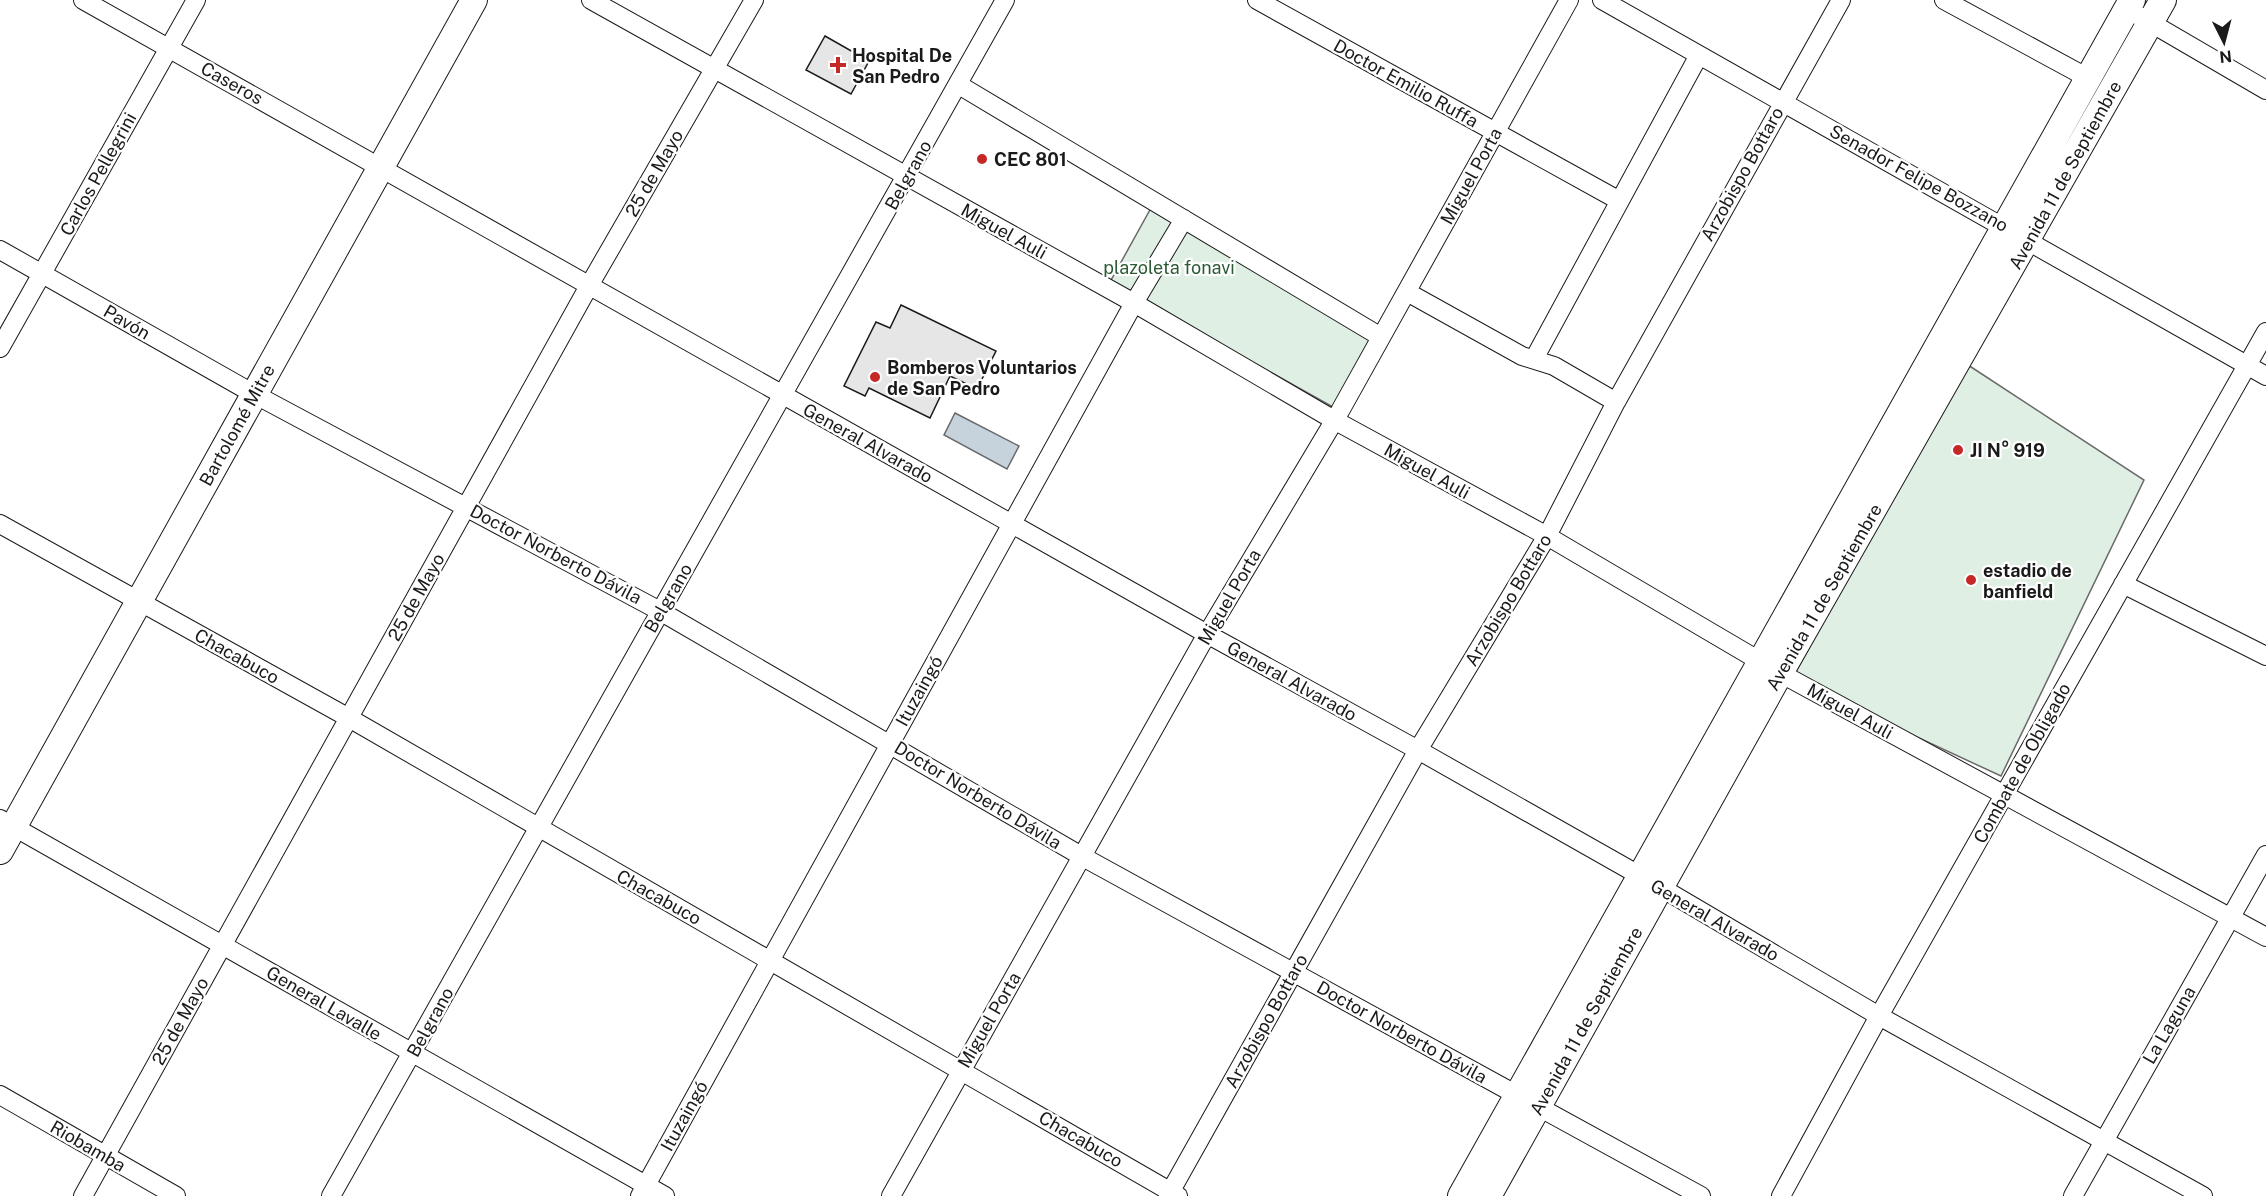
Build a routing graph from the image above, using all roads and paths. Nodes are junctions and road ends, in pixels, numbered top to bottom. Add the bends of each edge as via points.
1 (83, 0) edge
2 (196, 0) edge
3 (474, 0) edge
4 (591, 0) edge
5 (754, 0) edge
6 (1005, 0) edge
7 (1257, 0) edge
8 (1569, 0) edge
9 (1602, 0) edge
10 (1841, 0) edge
11 (1944, 0) edge
12 (2163, 0) edge
13 (2130, 5) edge
14 (2151, 23) junction
15 (169, 48) junction
16 (1699, 55) junction
17 (714, 69) junction
18 (2088, 78) junction
19 (959, 84) junction
20 (2266, 90) edge
21 (1782, 102) junction
22 (1495, 133) junction
23 (381, 166) junction
24 (906, 177) junction
25 (1618, 200) junction
26 (1184, 219) junction
27 (2005, 226) junction
28 (2029, 240) junction
29 (0, 250) edge
30 (42, 274) junction
31 (590, 284) junction
32 (1407, 292) junction
33 (1134, 303) junction
34 (2266, 332) edge
35 (1381, 337) junction
36 (0, 348) edge
37 (1534, 359) junction
38 (2247, 365) junction
39 (2266, 376) edge
40 (254, 394) junction
41 (783, 396) junction
42 (1616, 402) junction
43 (1334, 420) junction
44 (466, 506) junction
45 (1012, 522) junction
46 (0, 524) edge
47 (1547, 536) junction
48 (2123, 584) junction
49 (139, 602) junction
50 (660, 611) junction
51 (1207, 634) junction
52 (2266, 656) edge
53 (1770, 668) junction
54 (349, 718) junction
55 (890, 743) junction
56 (1418, 750) junction
57 (2004, 795) junction
58 (7, 823) edge
59 (536, 828) junction
60 (0, 851) edge
61 (2266, 855) edge
62 (1083, 857) junction
63 (1650, 881) junction
64 (2231, 917) junction
65 (2266, 937) edge
66 (222, 945) junction
67 (771, 959) junction
68 (1293, 972) junction
69 (1879, 1016) junction
70 (412, 1053) junction
71 (960, 1069) junction
72 (0, 1095) edge
73 (1527, 1101) junction
74 (2104, 1139) junction
75 (105, 1155) junction
76 (643, 1190) edge
77 (1172, 1194) edge
78 (82, 1196) edge
79 (176, 1196) edge
80 (331, 1196) edge
81 (665, 1196) edge
82 (891, 1196) edge
83 (1461, 1196) edge
84 (1488, 1196) edge
85 (1701, 1196) edge
86 (1781, 1196) edge
87 (2073, 1196) edge
88 (2203, 1196) edge

1 - 15 street, Caseros
2 - 15 street, Carlos Pellegrini
3 - 23 main road, Bartolomé Mitre
4 - 17 street, Miguel Auli
5 - 17 street, 25 de Mayo
6 - 19 street, Belgrano
7 - 22 street, Doctor Emilio Ruffa
8 - 22 street, Miguel Porta
9 - 16 street, Senador Felipe Bozzano
10 - 21 street, Arzobispo Bottaro
11 - 18 street
12 - 14 main road, Avenida 11 de Septiembre
13 - 14 street
13 - 18 main road, Avenida 11 de Septiembre
14 - 20 street
14 - 28 main road, Avenida 11 de Septiembre
15 - 23 street, Caseros
15 - 30 street, Carlos Pellegrini
16 - 21 street, Senador Felipe Bozzano
16 - 25 street
17 - 24 street, Miguel Auli
17 - 31 street, 25 de Mayo
18 - 27 main road, Avenida 11 de Septiembre
19 - 24 street, Belgrano
19 - 26 street
21 - 27 street, Senador Felipe Bozzano
21 - 42 street, Arzobispo Bottaro
22 - 25 street, Doctor Emilio Ruffa
22 - 32 street, Miguel Porta
23 - 31 street, General Alvarado
23 - 40 main road, Bartolomé Mitre
24 - 33 street, Miguel Auli
24 - 41 street, Belgrano
25 - 37 street
26 - 33 street, Ituzaingó
26 - 35 street
27 - 28 street, Senador Felipe Bozzano
27 - 53 main road, Avenida 11 de Septiembre
28 - 38 street, Senador Felipe Bozzano
28 - 53 main road, Avenida 11 de Septiembre
29 - 30 street, Pavón
30 - 36 street, Carlos Pellegrini
30 - 40 street, Pavón
31 - 41 street, General Alvarado
31 - 44 street, 25 de Mayo
32 - 35 street, Miguel Porta
32 - 37 street
33 - 43 street, Miguel Auli
33 - 45 street, Ituzaingó
34 - 38 street, Combate de Obligado
35 - 43 street, Miguel Porta
37 - 42 street via 1554,366
38 - 39 street, Senador Felipe Bozzano
38 - 48 street, Combate de Obligado
40 - 44 street, Doctor Norberto Dávila
40 - 49 main road, Bartolomé Mitre
41 - 45 street, General Alvarado
41 - 50 street, Belgrano
42 - 47 street, Arzobispo Bottaro
43 - 47 street, Miguel Auli
43 - 51 street, Miguel Porta
44 - 50 street, Doctor Norberto Dávila
44 - 54 street, 25 de Mayo
45 - 51 street, General Alvarado
45 - 55 street, Ituzaingó
46 - 49 street, Chacabuco
47 - 53 street, Miguel Auli
47 - 56 street, Arzobispo Bottaro
48 - 52 street
48 - 57 street, Combate de Obligado
49 - 54 street, Chacabuco
49 - 58 main road, Bartolomé Mitre
50 - 55 street, Doctor Norberto Dávila
50 - 59 street, Belgrano
51 - 56 street, General Alvarado
51 - 62 street, Miguel Porta
53 - 57 street, Miguel Auli
53 - 63 main road, Avenida 11 de Septiembre
54 - 59 street, Chacabuco
54 - 66 street, 25 de Mayo
55 - 62 street, Doctor Norberto Dávila
55 - 67 street, Ituzaingó
56 - 63 street, General Alvarado
56 - 68 street, Arzobispo Bottaro
57 - 64 street, Miguel Auli
57 - 69 street, Combate de Obligado
58 - 60 main road, Bartolomé Mitre
58 - 66 street, General Lavalle
59 - 67 street, Chacabuco
59 - 70 street, Belgrano
61 - 64 street, La Laguna
62 - 68 street, Doctor Norberto Dávila
62 - 71 street, Miguel Porta
63 - 69 street, General Alvarado
63 - 73 main road, Avenida 11 de Septiembre
64 - 65 street, Miguel Auli
64 - 74 street, La Laguna
66 - 70 street, General Lavalle
66 - 75 street, 25 de Mayo
67 - 71 street, Chacabuco
67 - 76 street, Ituzaingó
68 - 73 street, Doctor Norberto Dávila
68 - 77 street, Arzobispo Bottaro
69 - 74 street, General Alvarado
69 - 86 street, Combate de Obligado
70 - 76 street, General Lavalle
70 - 80 street, Belgrano
71 - 77 street, Chacabuco
71 - 82 street, Miguel Porta
72 - 75 street, Riobamba
73 - 83 main road, Avenida 11 de Septiembre
73 - 84 main road, Avenida 11 de Septiembre
73 - 85 street, Doctor Norberto Dávila
74 - 87 street, La Laguna
74 - 88 street, General Alvarado
75 - 78 street, 25 de Mayo
75 - 79 street, Riobamba
76 - 81 street, General Lavalle

